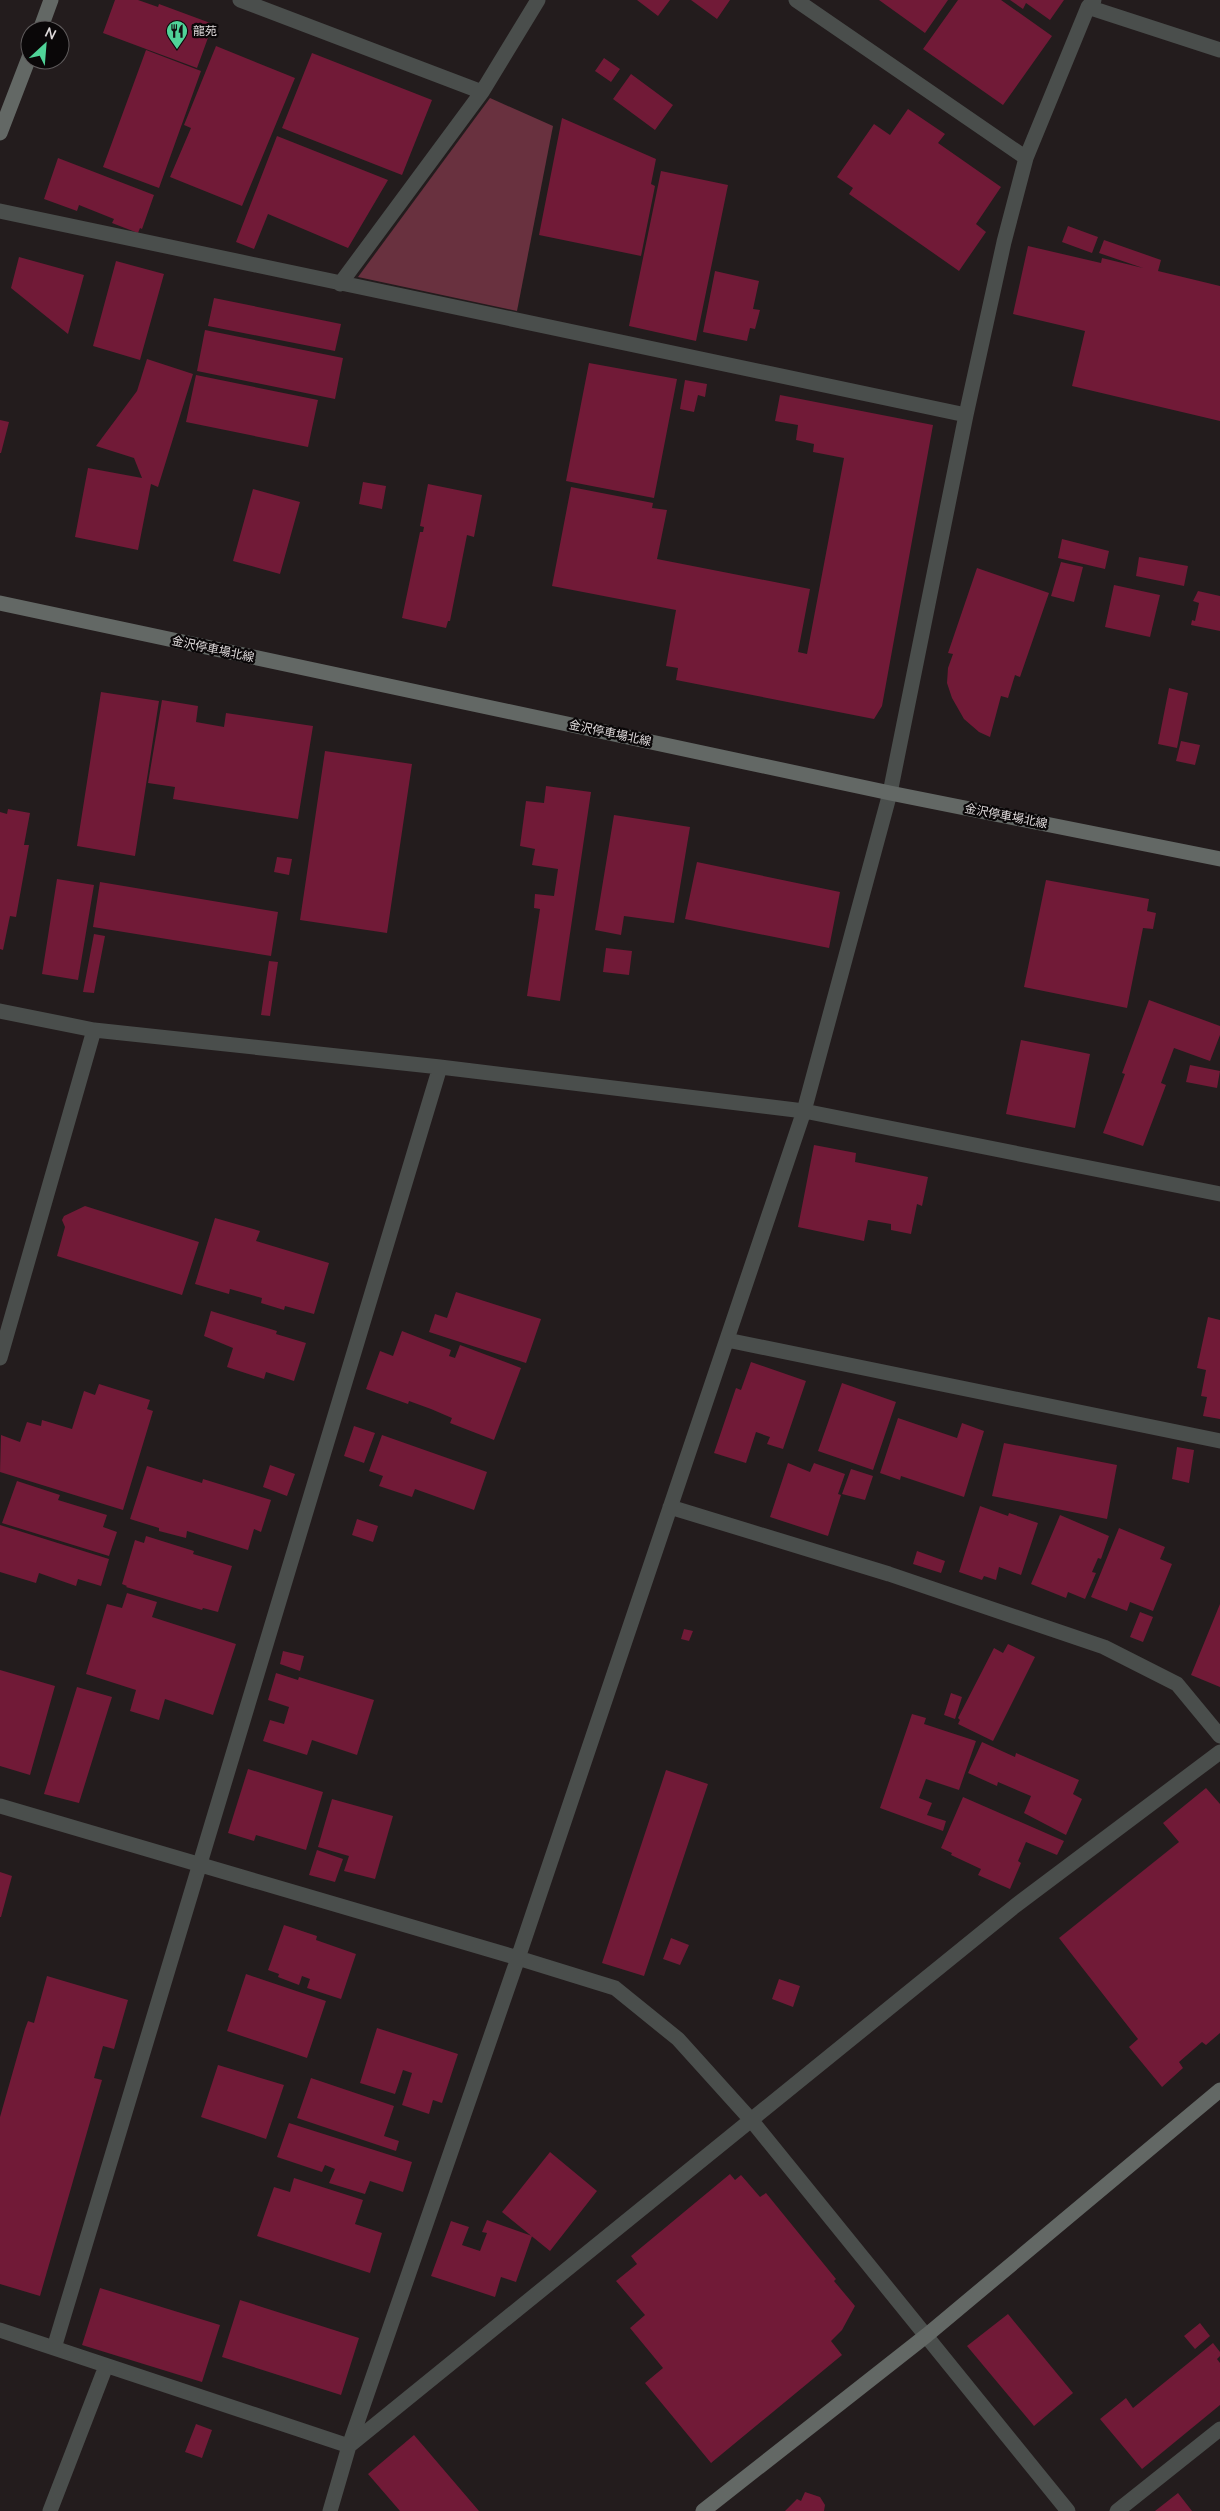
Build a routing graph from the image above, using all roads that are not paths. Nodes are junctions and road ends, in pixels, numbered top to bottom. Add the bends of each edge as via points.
1 (51, 0) edge
2 (240, 0) edge
3 (538, 0) edge
4 (796, 0) edge
5 (1091, 4) edge
6 (44, 20) edge
7 (1220, 50) edge
8 (24, 70) edge
9 (482, 92) junction
10 (0, 133) edge
11 (1026, 158) junction
12 (0, 211) edge
13 (340, 284) junction
14 (966, 415) junction
15 (0, 603) edge
16 (890, 792) junction
17 (1220, 859) edge
18 (0, 1011) edge
19 (94, 1030) junction
20 (440, 1068) junction
21 (804, 1111) junction
22 (1220, 1194) edge
23 (727, 1340) junction
24 (0, 1358) edge
25 (1220, 1441) edge
26 (670, 1507) junction
27 (1220, 1736) edge
28 (1220, 1752) edge
29 (0, 1806) edge
30 (200, 1865) junction
31 (518, 1958) junction
32 (1220, 2090) edge
33 (752, 2121) junction
34 (0, 2330) edge
35 (926, 2334) junction
36 (54, 2348) junction
37 (106, 2366) junction
38 (1220, 2429) edge
39 (349, 2446) junction
40 (50, 2511) edge
41 (330, 2511) edge
42 (703, 2511) edge
43 (1068, 2511) edge
44 (1117, 2511) edge

1 - 6 main road
2 - 9 street
3 - 9 street
4 - 11 street
5 - 7 street
5 - 11 street
8 - 10 main road
9 - 13 street
11 - 14 street
12 - 13 street
13 - 14 street
14 - 16 street
15 - 16 main road, 金沢停車場北線
16 - 17 main road, 金沢停車場北線
16 - 21 street
18 - 19 street
19 - 20 street
19 - 24 street
20 - 21 street
20 - 30 street
21 - 22 street
21 - 23 street
23 - 25 street
23 - 26 street
26 - 27 street via 889,1574 1104,1648 1177,1684
26 - 31 street
28 - 33 street via 1015,1906
29 - 30 street
30 - 31 street
30 - 36 street
31 - 33 street via 615,1988 678,2038
31 - 39 street
32 - 35 main road
33 - 35 street
33 - 39 street
34 - 36 street
35 - 42 main road
35 - 43 street
36 - 37 street
37 - 39 street
37 - 40 street
38 - 44 street
39 - 41 street

